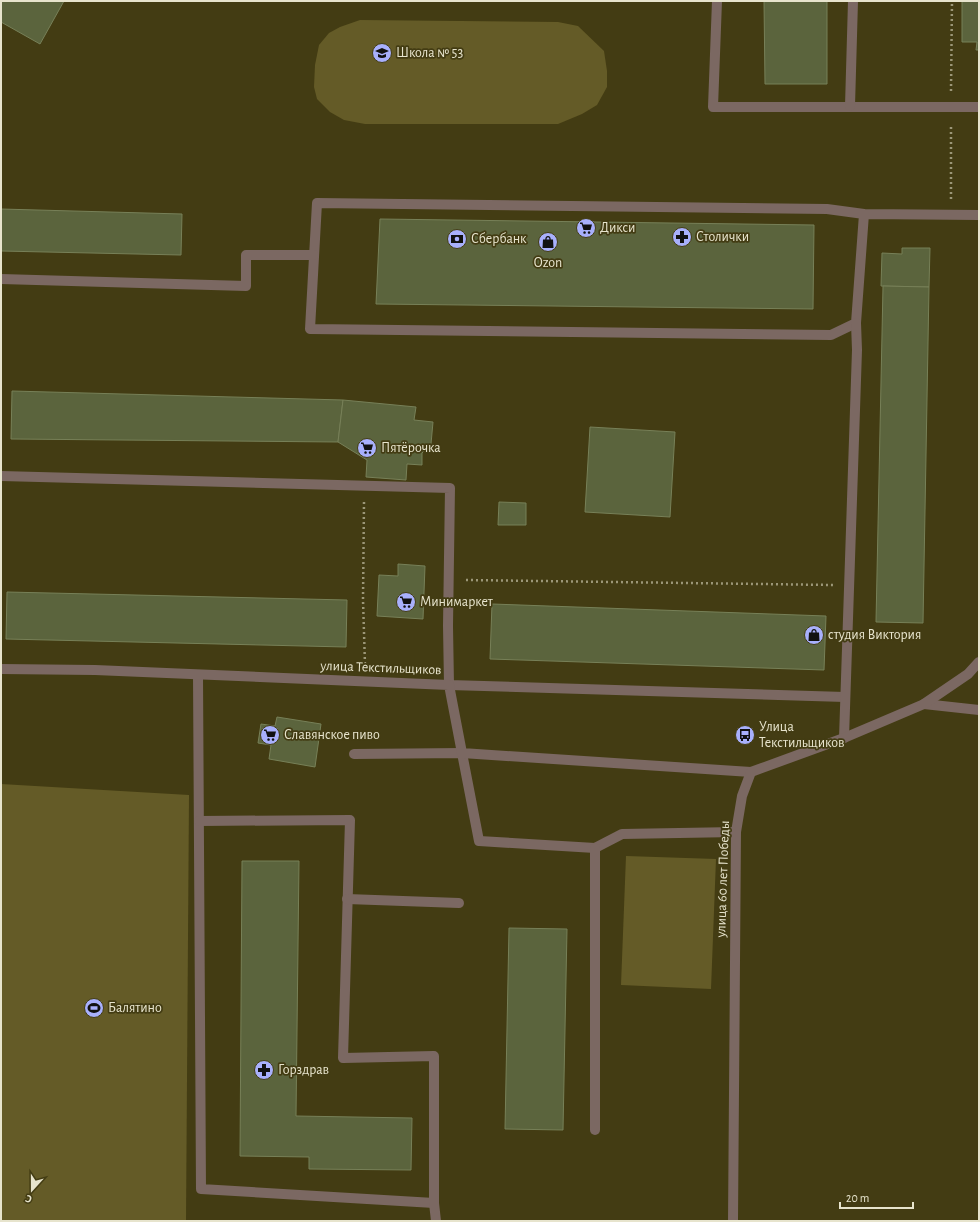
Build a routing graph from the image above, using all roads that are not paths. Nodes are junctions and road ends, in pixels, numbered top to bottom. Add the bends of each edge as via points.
1 (717, 1) edge
2 (853, 1) edge
3 (850, 106) junction
4 (979, 107) edge
5 (864, 214) junction
6 (979, 215) edge
7 (314, 255) junction
8 (1, 279) edge
9 (856, 324) junction
10 (1, 476) edge
11 (979, 662) edge
12 (1, 669) edge
13 (198, 675) junction
14 (450, 685) junction
15 (845, 697) junction
16 (924, 704) junction
17 (979, 710) edge
18 (844, 738) junction
19 (462, 753) junction
20 (354, 754) dead end
21 (752, 772) junction
22 (198, 821) junction
23 (736, 832) junction
24 (595, 848) junction
25 (347, 899) junction
26 (458, 903) dead end
27 (595, 1130) dead end
28 (434, 1203) junction
29 (436, 1221) edge
30 (733, 1221) edge

1 - 3 street via 713,107
2 - 3 street
3 - 4 street
5 - 6 street
5 - 7 street via 827,209 317,203
5 - 9 street
7 - 8 street via 246,255 246,286
7 - 9 street via 310,329 831,336
9 - 15 street
10 - 14 street via 450,488
11 - 16 street via 968,674
12 - 13 street, улица Текстильщиков
13 - 14 street, улица Текстильщиков
13 - 22 street
14 - 15 street
14 - 19 street, улица Текстильщиков
15 - 18 street
16 - 17 street
16 - 18 street
18 - 21 street
19 - 20 street
19 - 21 street
19 - 24 street, улица Текстильщиков via 479,842
21 - 23 street, улица 60 лет Победы via 742,796
22 - 25 street via 350,820
22 - 28 street via 200,1189
23 - 24 street via 622,834
23 - 30 street, улица 60 лет Победы
24 - 27 street
25 - 26 street
25 - 28 street via 343,1058 434,1056
28 - 29 street

